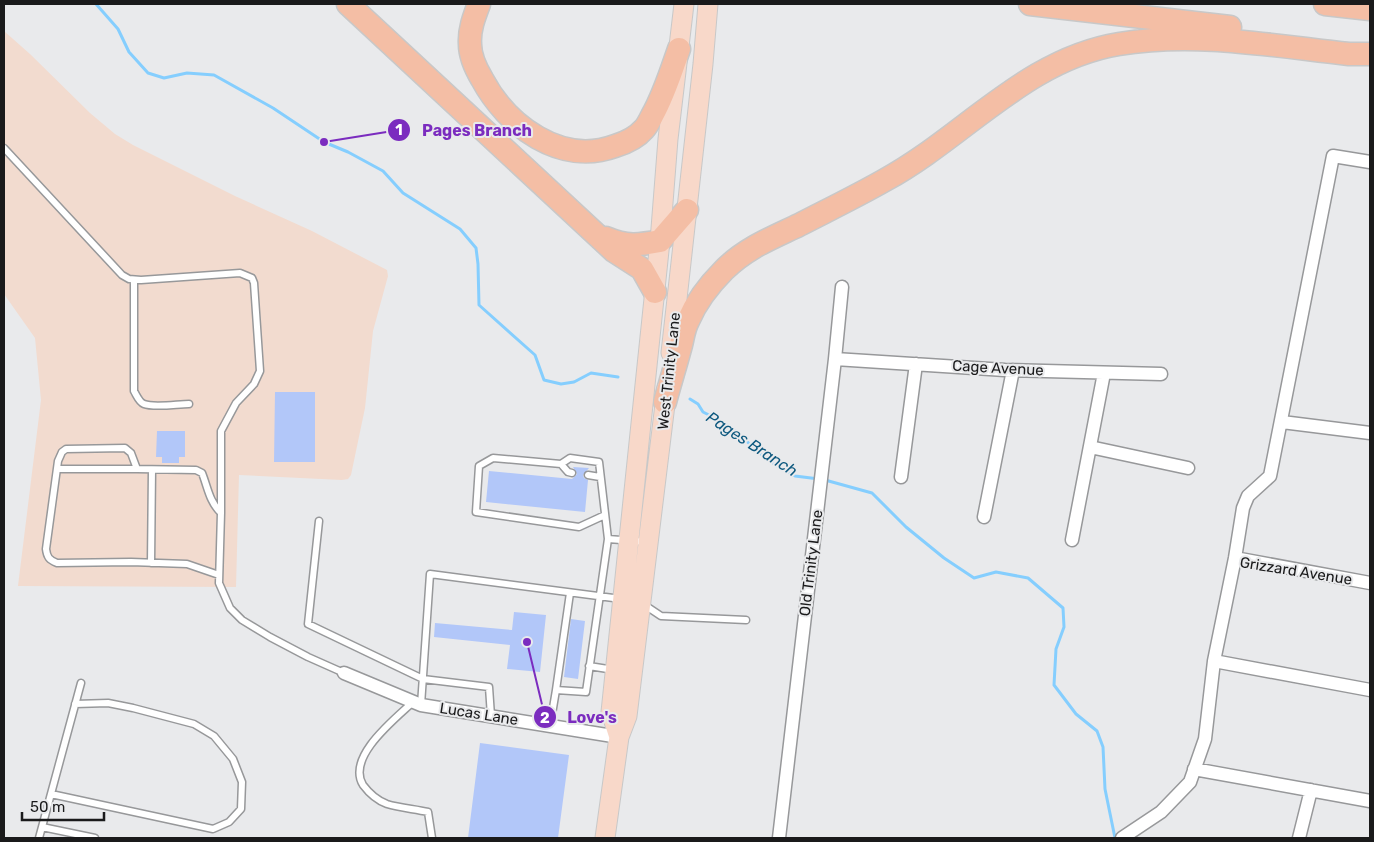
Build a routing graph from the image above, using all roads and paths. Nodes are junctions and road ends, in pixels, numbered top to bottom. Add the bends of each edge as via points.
1 (348, 4) edge
2 (479, 4) edge
3 (684, 4) edge
4 (708, 4) edge
5 (1030, 4) edge
6 (1325, 4) edge
7 (1343, 4) edge
8 (1370, 9) edge
9 (1370, 43) edge
10 (678, 49) junction
11 (1370, 54) edge
12 (4, 148) edge
13 (1370, 162) edge
14 (687, 210) junction
15 (598, 235) junction
16 (660, 241) junction
17 (134, 280) junction
18 (842, 287) dead end
19 (655, 292) junction
20 (835, 359) junction
21 (916, 364) junction
22 (1013, 370) junction
23 (1104, 373) junction
24 (1161, 374) dead end
25 (665, 402) junction
26 (190, 404) dead end
27 (1282, 422) junction
28 (1370, 434) edge
29 (1090, 447) junction
30 (560, 464) junction
31 (1188, 468) dead end
32 (57, 469) junction
33 (137, 469) junction
34 (152, 470) junction
35 (572, 473) dead end
36 (588, 475) dead end
37 (600, 477) junction
38 (901, 477) dead end
39 (221, 513) junction
40 (605, 516) junction
41 (984, 517) dead end
42 (319, 521) dead end
43 (608, 539) junction
44 (1072, 540) dead end
45 (630, 541) junction
46 (648, 542) junction
47 (1235, 558) junction
48 (151, 563) junction
49 (219, 575) junction
50 (1370, 582) edge
51 (570, 593) junction
52 (600, 596) junction
53 (632, 600) junction
54 (746, 620) dead end
55 (1214, 661) junction
56 (589, 666) junction
57 (624, 671) junction
58 (344, 673) joint
59 (423, 679) junction
60 (81, 683) dead end
61 (556, 690) junction
62 (1370, 690) edge
63 (417, 703) junction
64 (75, 704) junction
65 (491, 716) junction
66 (550, 726) junction
67 (619, 737) junction
68 (1194, 769) junction
69 (1310, 790) junction
70 (51, 794) junction
71 (1370, 801) edge
72 (42, 827) junction
73 (39, 838) edge
74 (96, 838) edge
75 (432, 838) edge
76 (605, 838) edge
77 (779, 838) edge
78 (1122, 838) edge
79 (1299, 838) edge

1 - 15 highway
2 - 10 highway via 472,22 470,44 475,67 489,92 512,121 539,139 561,148 604,150 626,142 644,129 662,97
3 - 10 main road, West Trinity Lane
4 - 14 main road, West Trinity Lane
5 - 9 highway
6 - 8 highway
7 - 8 highway
10 - 16 main road, West Trinity Lane
11 - 25 highway via 1205,39 1151,40 1118,44 1056,64 887,179 744,252 704,293 687,322
12 - 17 lane via 122,274
13 - 27 street via 1332,156
14 - 16 highway
14 - 25 main road, West Trinity Lane
15 - 16 highway via 632,246
15 - 19 highway via 614,251 642,268
16 - 19 main road, West Trinity Lane
17 - 26 lane via 134,391 144,404
17 - 39 lane via 240,273 252,278 254,283 260,371 254,384 236,403 221,431
18 - 20 street, Old Trinity Lane
19 - 45 main road, West Trinity Lane
20 - 21 street, Cage Avenue
20 - 77 street, Old Trinity Lane
21 - 22 street, Cage Avenue
21 - 38 street
22 - 23 street, Cage Avenue
22 - 41 street
23 - 24 street, Cage Avenue
23 - 29 street
25 - 46 main road, West Trinity Lane
27 - 28 street
27 - 47 street via 1270,476 1248,496 1243,508
29 - 31 street
29 - 44 street
30 - 35 lane
30 - 37 lane via 570,458 600,462
30 - 40 lane via 493,458 479,466 476,512 579,527
32 - 33 lane
32 - 33 lane via 66,449 125,448 131,453
32 - 48 lane via 46,549 51,561
33 - 34 lane
34 - 39 lane via 196,470 202,473 213,505
34 - 48 lane
36 - 37 lane
37 - 40 lane
39 - 49 lane
40 - 43 lane
42 - 59 lane via 308,624
43 - 45 lane
43 - 52 lane
45 - 46 lane
45 - 53 main road, West Trinity Lane
46 - 53 main road, West Trinity Lane
47 - 50 street, Grizzard Avenue
47 - 55 street, Grizzard Avenue
48 - 49 lane via 187,564
49 - 58 lane via 219,583 230,608 242,620
51 - 52 lane
51 - 59 lane via 430,574
51 - 61 lane
52 - 53 lane
52 - 56 lane
53 - 54 lane via 661,616
53 - 57 main road, West Trinity Lane
55 - 62 street
55 - 68 street, Grizzard Avenue via 1205,740
56 - 57 lane
56 - 61 lane via 586,692
57 - 67 main road, West Trinity Lane via 627,716
58 - 63 street, Lucas Lane
59 - 63 lane
59 - 65 lane via 489,687
60 - 64 lane
61 - 66 lane
63 - 65 street, Lucas Lane
63 - 75 lane via 368,748 359,769 369,794 386,804 428,812
64 - 70 lane
64 - 70 lane via 133,708 194,724 214,736 233,759 242,782 241,809 228,822 213,829
65 - 66 street, Lucas Lane
66 - 67 street, Lucas Lane
67 - 76 main road, West Trinity Lane
68 - 69 street
68 - 78 street, Grizzard Avenue via 1190,782 1161,812
69 - 71 street
69 - 79 street
70 - 72 lane
72 - 73 lane
72 - 74 lane

